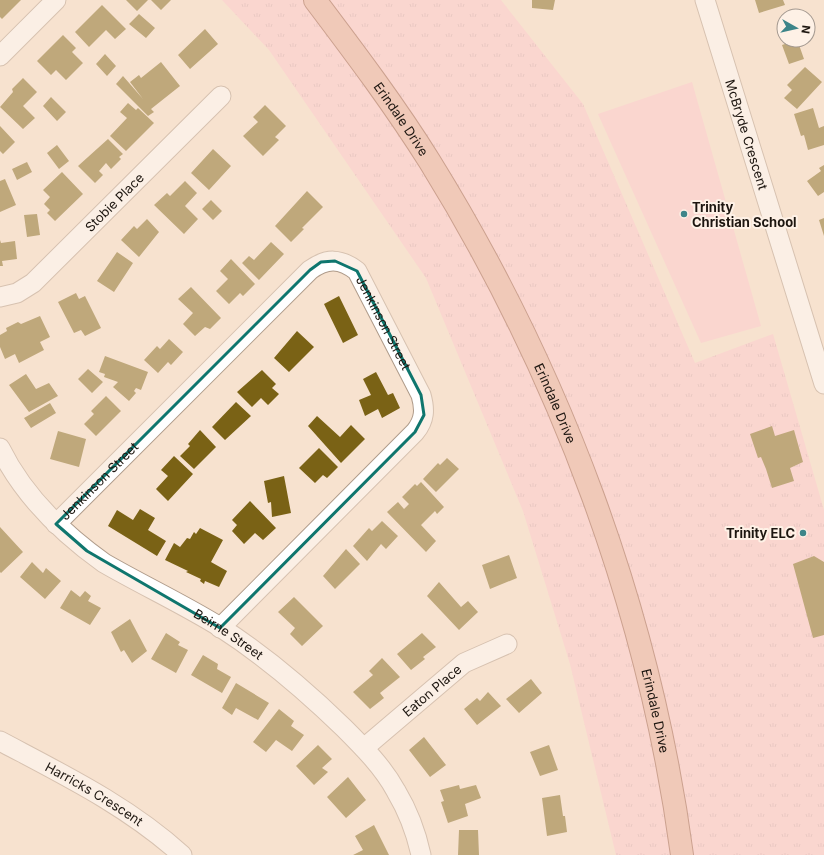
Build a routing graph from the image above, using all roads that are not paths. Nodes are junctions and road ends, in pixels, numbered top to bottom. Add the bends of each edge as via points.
1 (56, 0) edge
2 (315, 0) edge
3 (705, 0) edge
4 (0, 56) edge
5 (221, 96) dead end
6 (0, 297) edge
7 (824, 384) edge
8 (0, 448) edge
9 (56, 524) junction
10 (220, 628) junction
11 (508, 644) dead end
12 (0, 741) edge
13 (364, 748) junction
14 (182, 855) edge
15 (421, 855) edge
16 (682, 855) edge

1 - 4 street
2 - 16 main road, Erindale Drive via 371,75 429,161 484,253 520,323 553,396 598,512 636,632 655,706
3 - 7 street, McBryde Crescent
5 - 6 street, Stobie Place via 33,283 17,293
8 - 9 street, Beirne Street via 15,473
9 - 10 street, Beirne Street via 104,563
9 - 10 street, Jenkinson Street via 310,270 321,262 335,261 349,265 357,271 421,395 424,415 415,432
10 - 13 street, Beirne Street via 278,669 314,699
11 - 13 street, Eaton Place via 464,663
12 - 14 street, Harricks Crescent via 98,793 142,821
13 - 15 street, Beirne Street via 396,790 412,822

